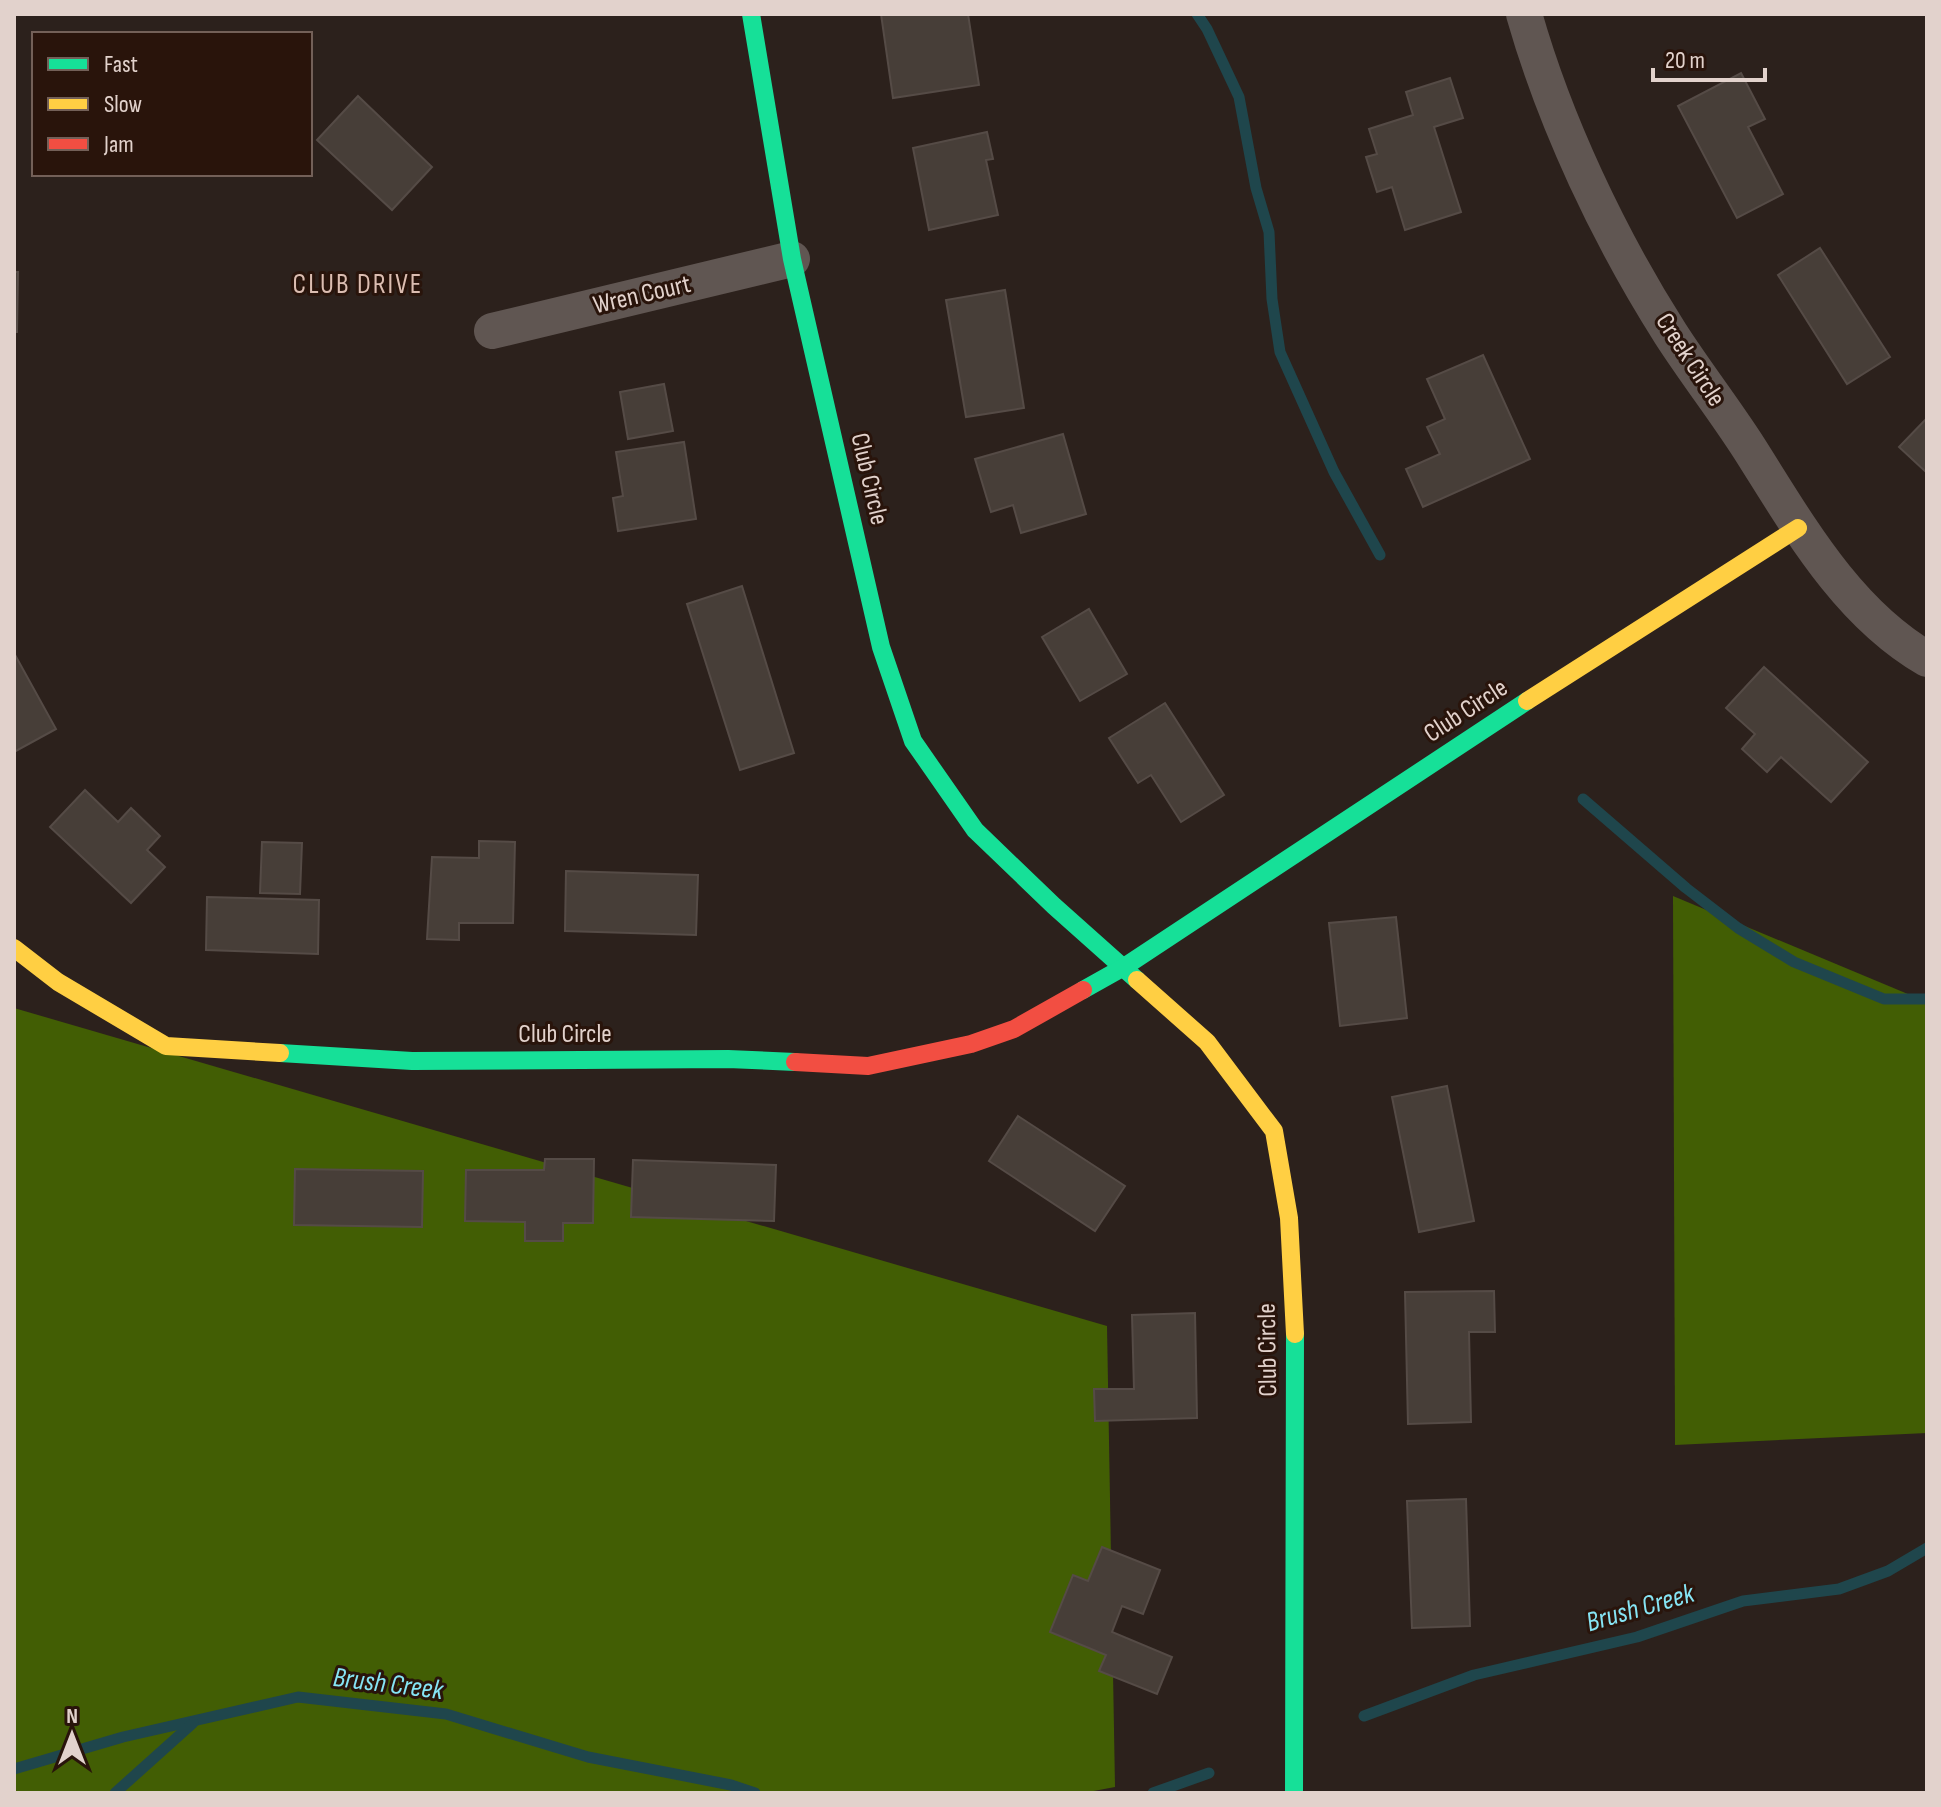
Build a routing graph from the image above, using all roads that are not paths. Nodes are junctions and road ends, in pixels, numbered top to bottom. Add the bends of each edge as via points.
1 (751, 14) edge
2 (1524, 14) edge
3 (792, 259) junction
4 (492, 331) dead end
5 (1798, 528) junction
6 (1927, 659) edge
7 (14, 948) edge
8 (1124, 967) junction
9 (1294, 1793) edge

1 - 3 street, Club Circle
2 - 5 street, Creek Circle via 1598,206 1669,332
3 - 4 street, Wren Court
3 - 8 street, Club Circle via 881,647 913,741 975,830
5 - 6 street, Creek Circle via 1863,608
5 - 8 street, Club Circle
7 - 8 street, Club Circle via 58,982 166,1046 412,1061 728,1059 868,1066 1014,1029
8 - 9 street, Club Circle via 1207,1042 1274,1131 1289,1218 1295,1314

